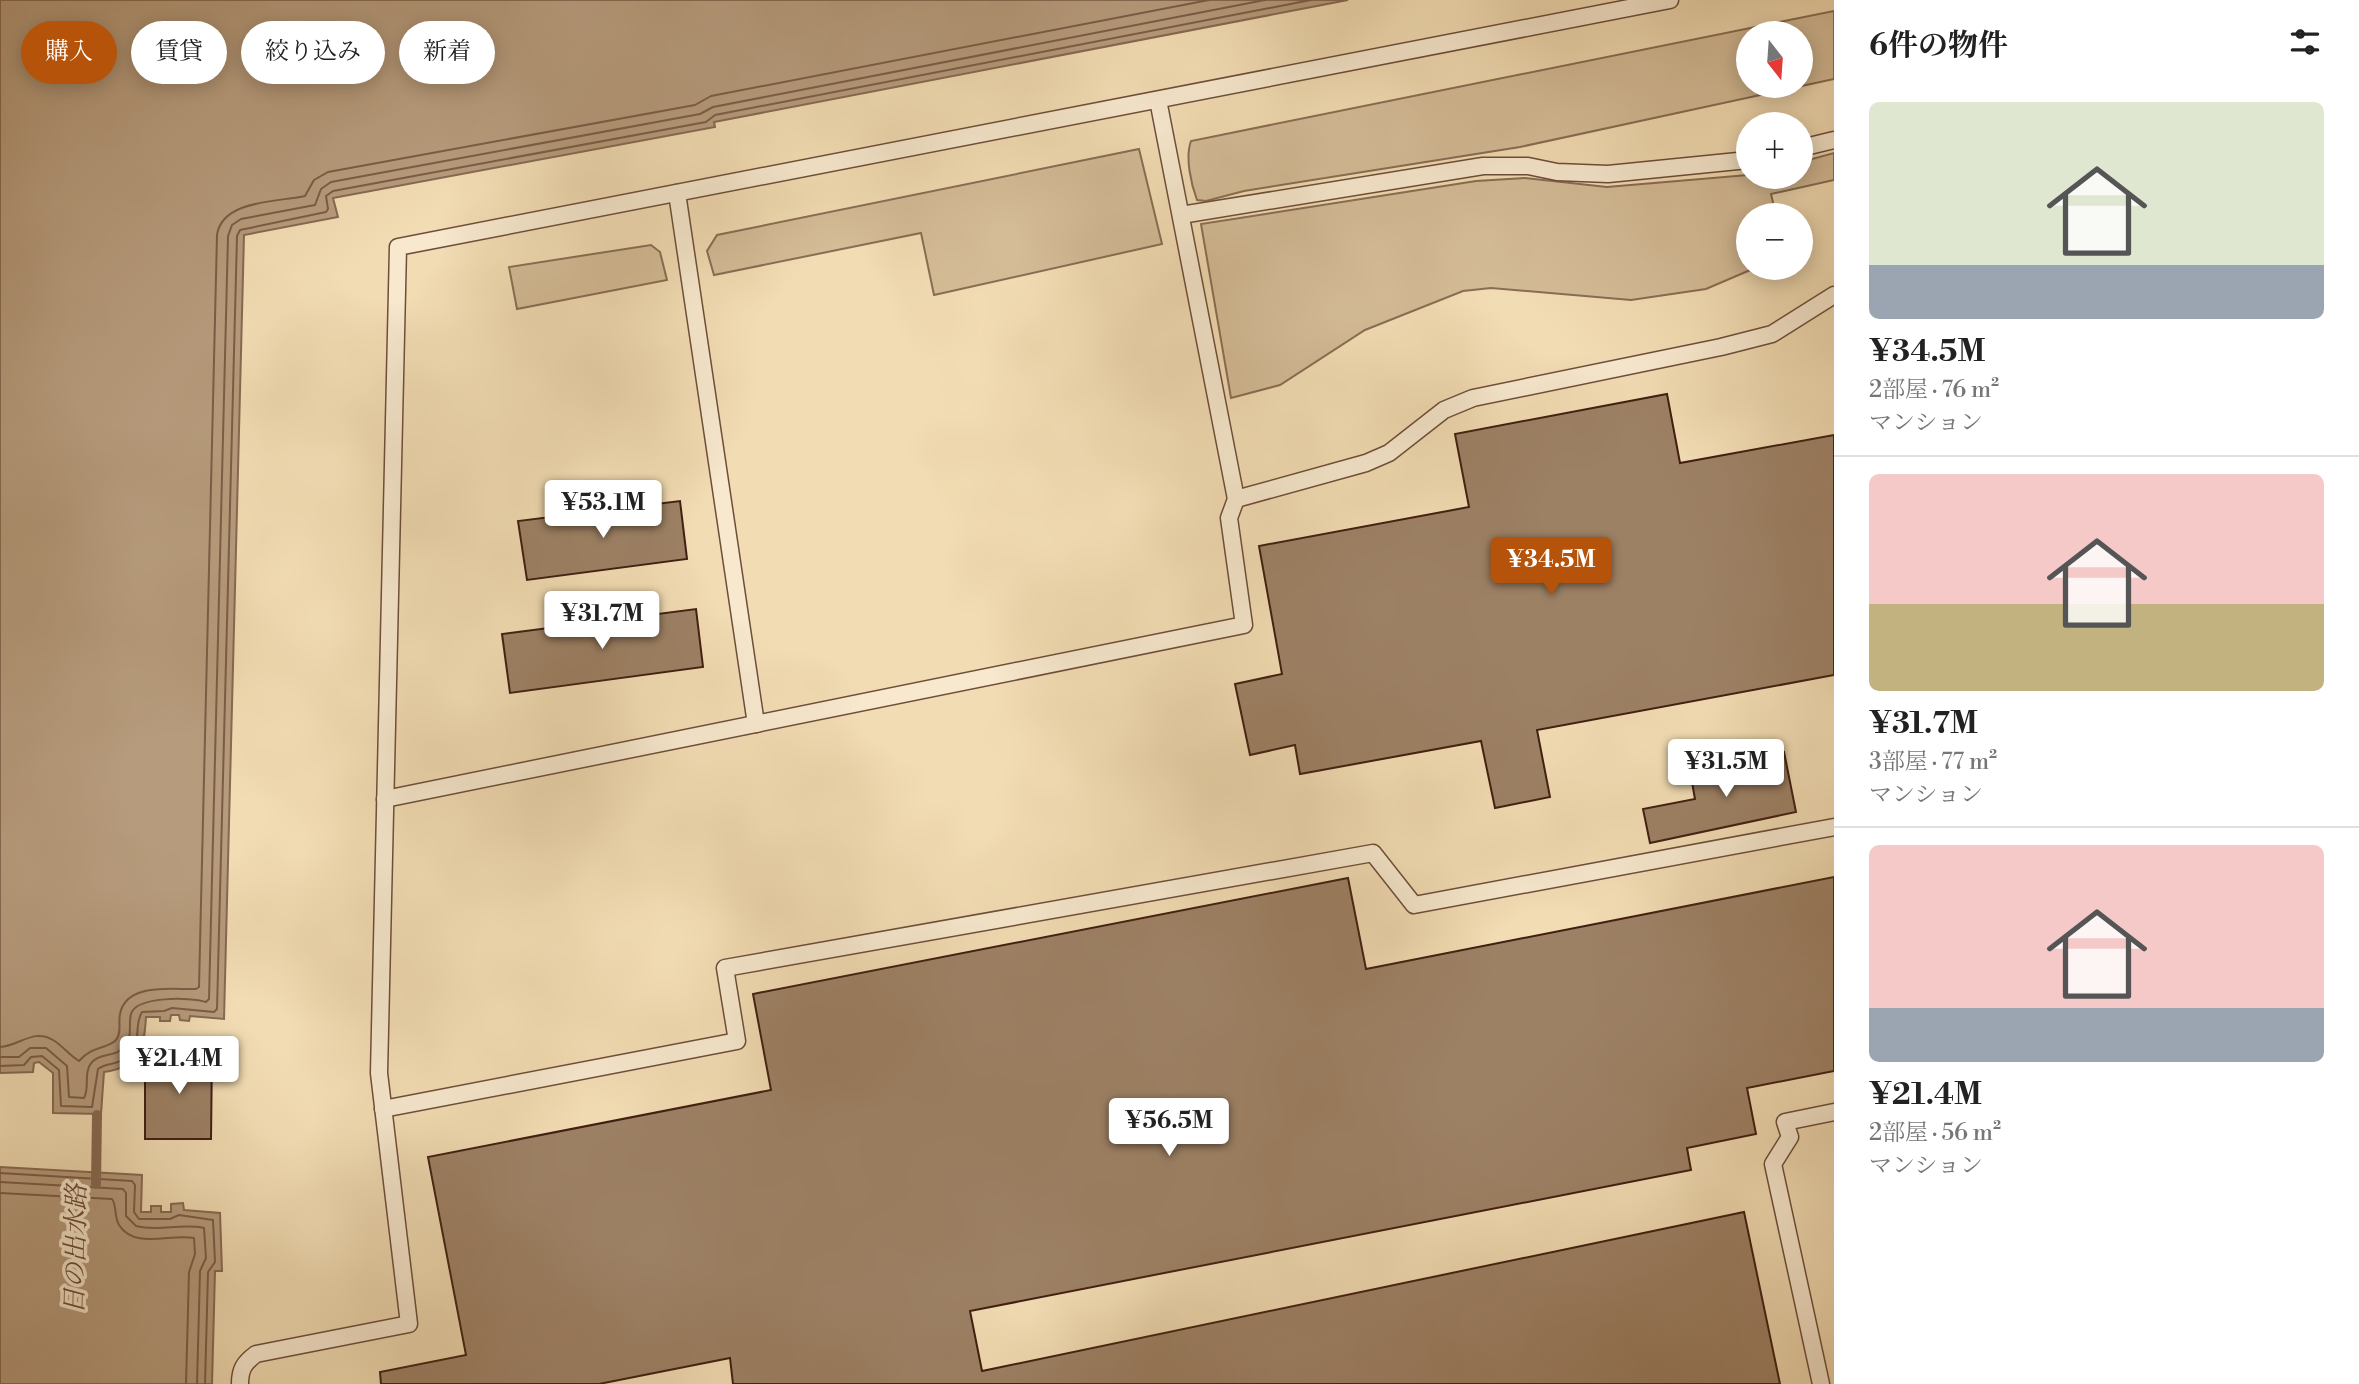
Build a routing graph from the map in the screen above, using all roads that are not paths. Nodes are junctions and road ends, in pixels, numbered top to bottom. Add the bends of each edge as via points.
1 (1670, 0) edge
2 (1158, 100) junction
3 (1834, 140) edge
4 (1813, 145) edge
5 (1736, 161) edge
6 (677, 193) junction
7 (1181, 215) junction
8 (1834, 295) edge
9 (1236, 499) junction
10 (757, 724) junction
11 (385, 799) junction
12 (1834, 827) edge
13 (383, 1109) junction
14 (1834, 1111) edge
15 (240, 1384) edge
16 (1821, 1384) edge

1 - 2 lane
2 - 6 lane
2 - 7 lane
3 - 4 lane
5 - 7 lane via 1608,174 1483,166
6 - 10 lane
6 - 11 lane via 398,247
7 - 9 lane
8 - 9 lane via 1772,334 1473,398 1444,410 1389,453 1366,463
9 - 10 lane via 1229,518 1244,625
10 - 11 lane
11 - 13 lane via 379,1073
12 - 13 lane via 1413,905 1373,853 725,968 737,1041
13 - 15 lane via 409,1324 256,1354 240,1372
14 - 16 lane via 1785,1122 1790,1137 1773,1164

